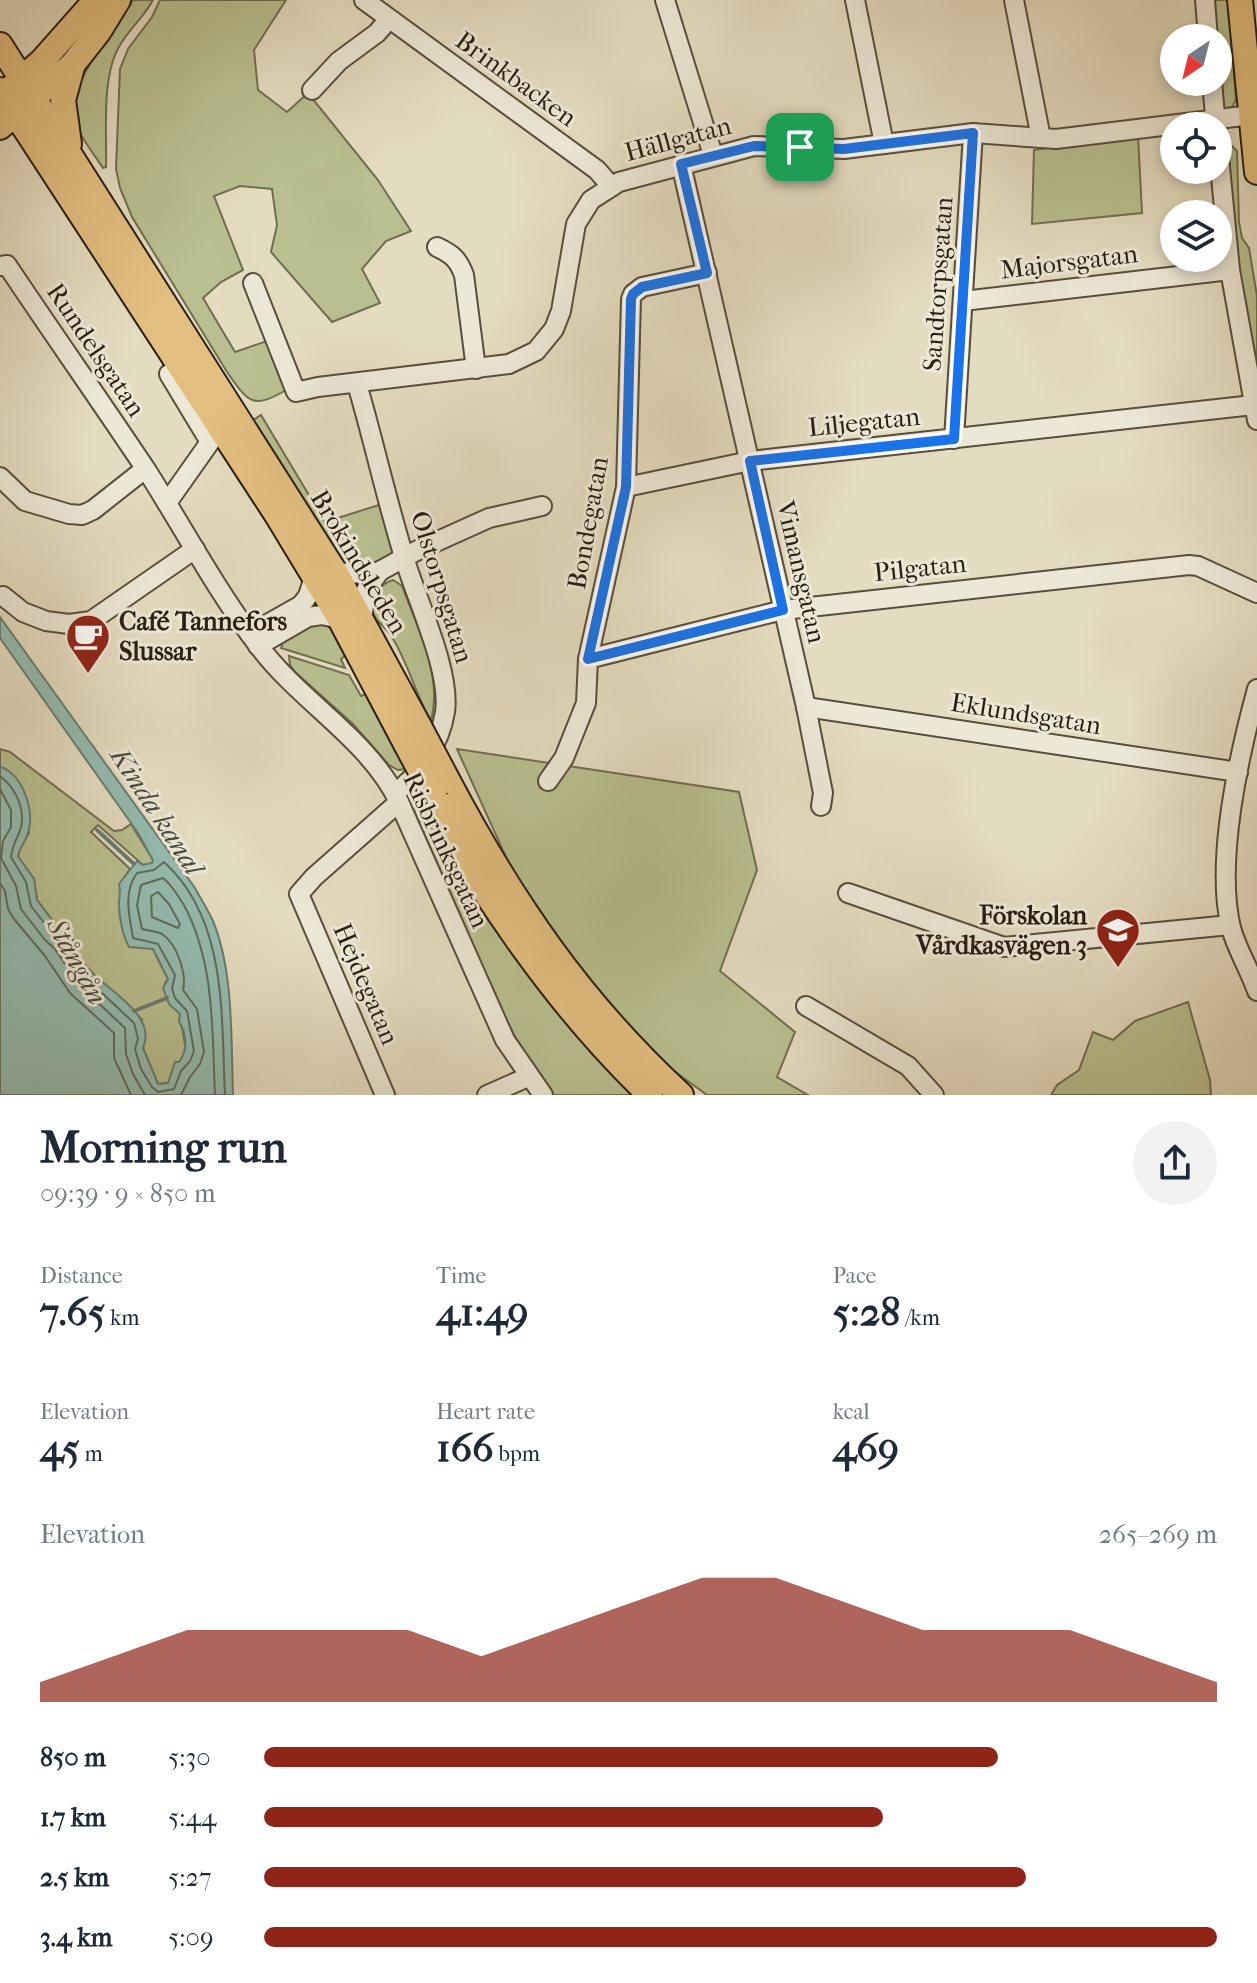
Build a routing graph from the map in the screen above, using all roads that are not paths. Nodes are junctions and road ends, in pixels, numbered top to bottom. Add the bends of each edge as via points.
1 (96, 0) edge
2 (118, 0) edge
3 (665, 0) edge
4 (855, 0) edge
5 (1014, 0) edge
6 (1205, 0) edge
7 (1240, 0) edge
8 (371, 2) edge
9 (389, 19) junction
10 (1207, 24) edge
11 (0, 45) edge
12 (73, 64) junction
13 (312, 90) dead end
14 (11, 100) edge
15 (1251, 115) junction
16 (1232, 119) edge
17 (1160, 129) edge
18 (973, 133) junction
19 (1041, 138) junction
20 (0, 142) edge
21 (884, 144) junction
22 (72, 154) junction
23 (713, 155) junction
24 (45, 160) junction
25 (681, 164) junction
26 (1257, 172) edge
27 (610, 185) junction
28 (437, 247) dead end
29 (0, 266) edge
30 (1213, 272) edge
31 (1230, 272) edge
32 (707, 273) junction
33 (253, 283) dead end
34 (963, 301) junction
35 (476, 369) junction
36 (169, 374) dead end
37 (357, 384) junction
38 (1255, 412) edge
39 (954, 439) junction
40 (750, 461) junction
41 (145, 469) junction
42 (0, 477) edge
43 (626, 487) junction
44 (167, 503) junction
45 (542, 506) dead end
46 (195, 549) junction
47 (404, 558) junction
48 (380, 571) junction
49 (325, 574) junction
50 (1257, 593) edge
51 (3, 596) dead end
52 (783, 610) junction
53 (351, 620) junction
54 (254, 640) junction
55 (588, 659) junction
56 (1257, 689) edge
57 (806, 707) junction
58 (1238, 772) junction
59 (548, 781) dead end
60 (442, 790) junction
61 (397, 798) junction
62 (821, 806) dead end
63 (848, 893) dead end
64 (299, 894) joint
65 (1230, 925) junction
66 (1257, 991) edge
67 (806, 1006) dead end
68 (528, 1077) junction
69 (385, 1095) edge
70 (487, 1095) edge
71 (543, 1095) edge
72 (650, 1095) edge
73 (681, 1095) edge
74 (934, 1095) edge

1 - 14 main road
2 - 12 main road
3 - 23 street
4 - 21 street
5 - 19 street
6 - 10 street
7 - 15 main road
8 - 9 street, Brinkbacken
9 - 13 street
9 - 27 street, Brinkbacken via 597,170
11 - 14 main road, Brokindsleden
12 - 14 main road
12 - 22 main road via 63,100
14 - 22 main road, Brokindsleden
14 - 24 main road, Brokindsleden
15 - 16 street, Hällgatan
15 - 26 main road
17 - 19 street, Hällgatan
18 - 19 street, Hällgatan
18 - 21 street, Hällgatan
18 - 34 street, Sandtorpsgatan
20 - 24 main road via 23,145
21 - 23 street, Hällgatan via 844,149 754,146
22 - 49 main road, Brokindsleden
23 - 25 street, Hällgatan
24 - 49 main road, Brokindsleden
25 - 27 street, Hällgatan
25 - 32 street, Vimansgatan
27 - 35 street, Hällgatan via 591,200 576,224 561,311 549,337 518,361
28 - 35 street via 459,261 464,275
29 - 41 street, Rundelsgatan via 7,265
30 - 34 street, Majorsgatan
31 - 38 street
32 - 40 street, Vimansgatan
32 - 43 street, Bondegatan via 642,287 633,294
33 - 37 street, Hällgatan via 296,392
34 - 39 street, Sandtorpsgatan
35 - 37 street, Hällgatan
36 - 44 street via 210,442
37 - 47 street, Olstorpsgatan
38 - 39 street, Liljegatan
39 - 40 street, Liljegatan
40 - 43 street, Liljegatan
40 - 52 street, Vimansgatan
41 - 42 street via 82,515 25,501
41 - 44 street, Rundelsgatan
43 - 55 street, Bondegatan
44 - 46 street, Risbrinksgatan
45 - 47 street via 489,518
46 - 51 street via 91,621 46,621
46 - 54 street, Risbrinksgatan
47 - 48 street
47 - 61 street, Olstorpsgatan via 441,669 445,712 427,759
48 - 49 street
48 - 53 street
49 - 53 main road, Brokindsleden
49 - 54 street via 301,605
50 - 52 street, Pilgatan via 1189,565
52 - 55 street, Pilgatan
52 - 57 street, Vimansgatan
53 - 54 street via 308,617
53 - 60 main road, Brokindsleden, bridge
54 - 61 street, Risbrinksgatan via 285,678 368,756
55 - 59 street, Bondegatan via 586,703 564,758
56 - 58 street
57 - 58 street, Eklundsgatan
57 - 62 street, Vimansgatan
58 - 65 street via 1228,847
60 - 72 main road, Brokindsleden via 473,873 524,949 566,1005
60 - 73 main road, Brokindsleden via 586,996
61 - 64 street, Olstorpsgatan
61 - 68 street, Risbrinksgatan via 487,1002
63 - 65 street via 1004,947
64 - 69 street, Hejdegatan
65 - 66 street
67 - 74 street via 908,1066
68 - 70 street
68 - 71 street, Risbrinksgatan

